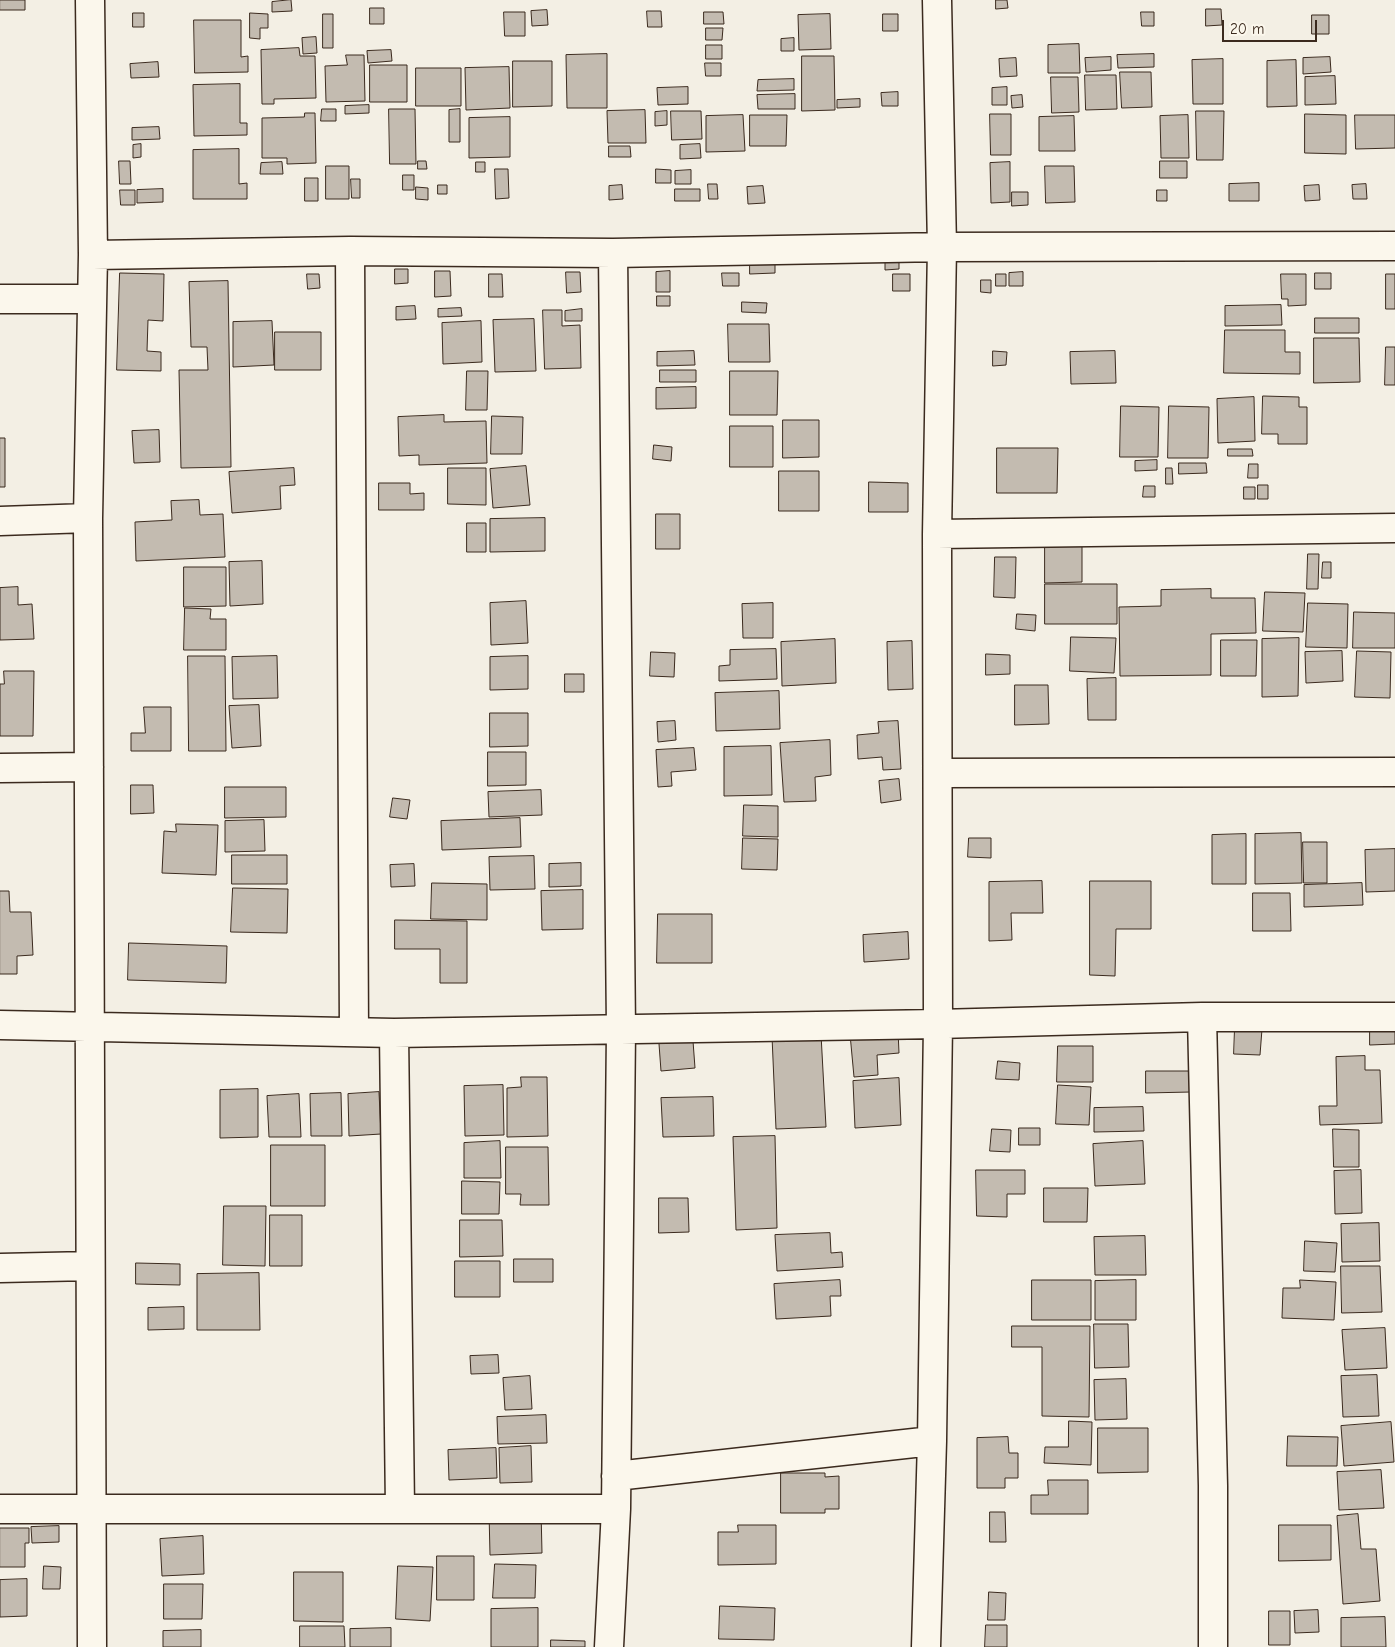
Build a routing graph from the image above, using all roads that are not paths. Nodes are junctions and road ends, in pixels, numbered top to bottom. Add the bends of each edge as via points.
1 (90, 0) edge
2 (937, 0) edge
3 (1395, 246) edge
4 (942, 247) junction
5 (350, 251) junction
6 (613, 253) junction
7 (93, 255) junction
8 (0, 299) edge
9 (92, 299) junction
10 (88, 518) junction
11 (0, 521) edge
12 (1395, 528) edge
13 (937, 534) junction
14 (0, 768) edge
15 (89, 768) junction
16 (1395, 772) edge
17 (938, 773) junction
18 (1202, 1017) junction
19 (1395, 1017) edge
20 (938, 1024) junction
21 (0, 1025) edge
22 (90, 1027) junction
23 (621, 1030) junction
24 (354, 1032) junction
25 (394, 1033) junction
26 (90, 1266) junction
27 (0, 1268) edge
28 (932, 1441) junction
29 (616, 1476) junction
30 (0, 1509) edge
31 (91, 1509) junction
32 (400, 1509) junction
33 (616, 1509) junction
34 (92, 1647) edge
35 (609, 1647) edge
36 (926, 1647) edge
37 (1213, 1647) edge

1 - 7 street
2 - 4 street
3 - 4 street
4 - 6 street
4 - 13 street
5 - 6 street
5 - 7 street
5 - 24 street
6 - 23 street
7 - 9 street
8 - 9 street
9 - 10 street
10 - 11 street
10 - 15 street
12 - 13 street
13 - 17 street
14 - 15 street
15 - 22 street
16 - 17 street
17 - 20 street
18 - 19 street
18 - 20 street
18 - 37 street via 1213,1486
20 - 23 street
20 - 28 street
21 - 22 street
22 - 24 street
22 - 26 street
23 - 25 street
23 - 29 street
24 - 25 street
25 - 32 street
26 - 27 street
26 - 31 street
28 - 29 street
28 - 36 street
29 - 33 street
30 - 31 street
31 - 32 street
31 - 34 street
32 - 33 street
33 - 35 street

